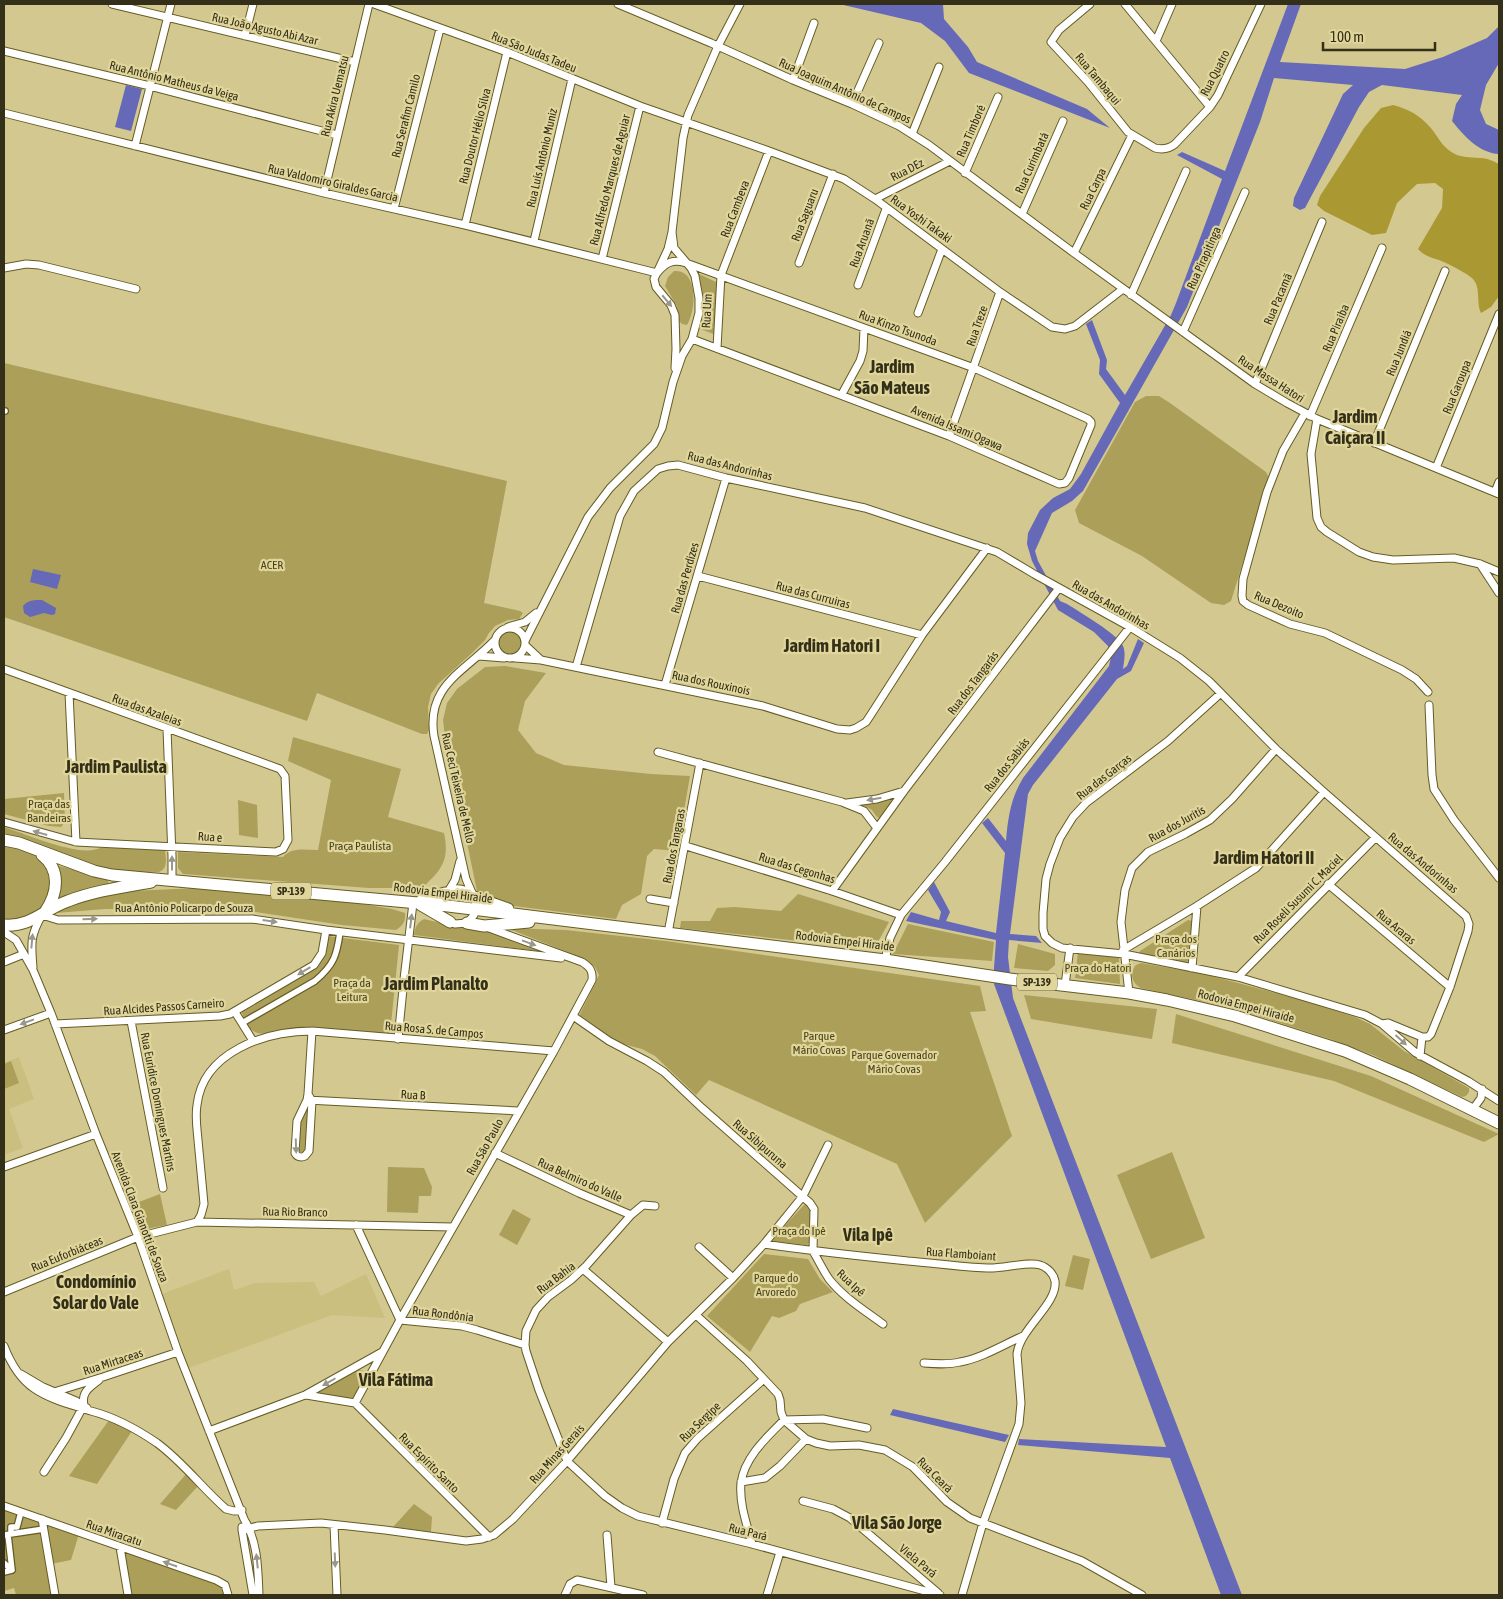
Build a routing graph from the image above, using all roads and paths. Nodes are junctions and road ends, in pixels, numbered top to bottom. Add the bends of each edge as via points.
1 (112, 4) edge
2 (171, 4) edge
3 (253, 4) edge
4 (369, 4) edge
5 (374, 4) edge
6 (618, 4) edge
7 (740, 4) edge
8 (1090, 4) edge
9 (1125, 4) edge
10 (1172, 4) edge
11 (1261, 4) edge
12 (168, 17) junction
13 (814, 23) dead end
14 (440, 29) junction
15 (245, 36) junction
16 (1156, 41) junction
17 (879, 43) dead end
18 (718, 46) junction
19 (4, 51) edge
20 (507, 52) junction
21 (355, 62) junction
22 (939, 67) dead end
23 (572, 79) junction
24 (793, 80) junction
25 (150, 86) junction
26 (998, 97) dead end
27 (852, 104) junction
28 (640, 106) junction
29 (1210, 107) junction
30 (4, 113) edge
31 (686, 122) junction
32 (1063, 122) dead end
33 (912, 134) junction
34 (337, 135) junction
35 (1132, 135) junction
36 (1175, 144) joint
37 (135, 146) junction
38 (770, 151) junction
39 (950, 161) junction
40 (1186, 171) dead end
41 (965, 173) junction
42 (833, 174) junction
43 (1245, 192) dead end
44 (324, 193) junction
45 (875, 199) junction
46 (394, 209) junction
47 (886, 209) junction
48 (1022, 214) junction
49 (1322, 222) dead end
50 (465, 225) junction
51 (672, 232) junction
52 (534, 241) junction
53 (1382, 248) dead end
54 (942, 249) junction
55 (1074, 253) junction
56 (602, 259) junction
57 (686, 263) junction
58 (799, 263) dead end
59 (4, 268) edge
60 (1445, 271) dead end
61 (657, 272) junction
62 (720, 275) junction
63 (858, 285) dead end
64 (136, 289) dead end
65 (1123, 289) junction
66 (1000, 292) junction
67 (1131, 295) junction
68 (918, 313) dead end
69 (1499, 314) edge
70 (1166, 319) joint
71 (864, 328) junction
72 (1180, 330) junction
73 (676, 332) junction
74 (692, 339) junction
75 (717, 348) junction
76 (974, 368) junction
77 (1255, 384) junction
78 (672, 385) junction
79 (842, 394) junction
80 (1310, 416) junction
81 (949, 436) junction
82 (1374, 443) junction
83 (1436, 468) junction
84 (726, 478) junction
85 (1069, 478) joint
86 (1499, 482) edge
87 (1497, 493) edge
88 (987, 548) junction
89 (1480, 564) junction
90 (1499, 572) edge
91 (698, 576) junction
92 (1059, 588) junction
93 (1499, 593) edge
94 (539, 612) junction
95 (1130, 627) junction
96 (505, 628) junction
97 (922, 635) junction
98 (494, 641) junction
99 (525, 643) junction
100 (479, 656) junction
101 (504, 658) junction
102 (515, 658) junction
103 (541, 660) junction
104 (576, 668) junction
105 (4, 669) edge
106 (666, 685) junction
107 (1428, 692) dead end
108 (69, 693) junction
109 (1221, 693) junction
110 (1429, 705) dead end
111 (167, 729) junction
112 (1276, 749) junction
113 (658, 752) dead end
114 (700, 763) junction
115 (283, 772) joint
116 (904, 791) junction
117 (1324, 792) junction
118 (842, 802) junction
119 (4, 822) edge
120 (877, 828) junction
121 (1375, 838) junction
122 (4, 840) edge
123 (76, 842) junction
124 (172, 846) junction
125 (686, 846) junction
126 (34, 850) junction
127 (461, 853) junction
128 (1499, 878) edge
129 (168, 880) junction
130 (1328, 884) junction
131 (832, 891) junction
132 (447, 892) junction
133 (474, 896) junction
134 (650, 899) dead end
135 (415, 903) junction
136 (674, 903) junction
137 (440, 906) junction
138 (1197, 906) junction
139 (476, 911) junction
140 (42, 915) junction
141 (901, 915) junction
142 (553, 920) junction
143 (450, 922) junction
144 (467, 923) junction
145 (4, 925) edge
146 (484, 926) junction
147 (326, 930) junction
148 (4, 932) edge
149 (340, 932) junction
150 (668, 933) junction
151 (409, 940) junction
152 (1070, 948) junction
153 (1123, 952) junction
154 (24, 954) junction
155 (574, 960) junction
156 (885, 960) junction
157 (4, 962) edge
158 (1192, 968) junction
159 (33, 970) junction
160 (1238, 977) junction
161 (1065, 985) junction
162 (1450, 987) junction
163 (1129, 993) junction
164 (235, 1012) junction
165 (51, 1013) junction
166 (573, 1016) junction
167 (131, 1021) junction
168 (242, 1023) junction
169 (55, 1024) junction
170 (1382, 1024) junction
171 (4, 1030) edge
172 (312, 1031) junction
173 (1422, 1038) junction
174 (398, 1039) junction
175 (254, 1041) junction
176 (554, 1051) junction
177 (1420, 1056) junction
178 (1482, 1089) junction
179 (309, 1098) junction
180 (1499, 1101) edge
181 (1473, 1110) junction
182 (518, 1111) junction
183 (1499, 1123) edge
184 (96, 1134) junction
185 (828, 1145) dead end
186 (495, 1153) junction
187 (4, 1166) edge
188 (164, 1188) dead end
189 (803, 1196) junction
190 (655, 1206) dead end
191 (630, 1215) junction
192 (197, 1222) junction
193 (356, 1225) junction
194 (453, 1228) junction
195 (138, 1237) junction
196 (764, 1244) junction
197 (699, 1247) dead end
198 (813, 1251) junction
199 (583, 1269) junction
200 (733, 1278) junction
201 (4, 1292) edge
202 (696, 1315) junction
203 (400, 1320) junction
204 (883, 1324) dead end
205 (1023, 1336) junction
206 (668, 1342) junction
207 (525, 1345) junction
208 (4, 1346) edge
209 (383, 1351) junction
210 (178, 1352) junction
211 (7, 1361) edge
212 (924, 1364) dead end
213 (356, 1366) junction
214 (104, 1377) junction
215 (764, 1379) junction
216 (364, 1386) junction
217 (53, 1395) junction
218 (305, 1395) junction
219 (355, 1404) junction
220 (85, 1408) junction
221 (784, 1420) junction
222 (867, 1428) dead end
223 (209, 1431) junction
224 (806, 1438) junction
225 (567, 1461) junction
226 (44, 1472) dead end
227 (741, 1482) junction
228 (803, 1501) dead end
229 (4, 1506) edge
230 (242, 1510) junction
231 (21, 1512) junction
232 (42, 1519) junction
233 (244, 1519) junction
234 (662, 1523) junction
235 (983, 1524) junction
236 (334, 1525) junction
237 (250, 1528) junction
238 (44, 1529) junction
239 (242, 1530) junction
240 (8, 1535) edge
241 (607, 1535) dead end
242 (488, 1537) junction
243 (752, 1544) junction
244 (120, 1547) junction
245 (7, 1549) edge
246 (780, 1552) junction
247 (4, 1563) edge
248 (12, 1570) junction
249 (4, 1572) edge
250 (611, 1587) junction
251 (55, 1595) edge
252 (128, 1595) edge
253 (228, 1595) edge
254 (253, 1595) edge
255 (259, 1595) edge
256 (337, 1595) edge
257 (565, 1595) edge
258 (643, 1595) edge
259 (767, 1595) edge
260 (940, 1595) edge
261 (962, 1595) edge
262 (1142, 1595) edge

1 - 12 street, Rua João Agusto Abi Azar
2 - 12 street
3 - 15 street
4 - 21 street, Rua Akira Uematsu
5 - 14 street, Rua São Judas Tadeu
6 - 18 street, Rua Joaquim Antônio de Campos
7 - 18 street
8 - 35 street, Rua Tambaqui via 1059,30 1051,42
9 - 16 street
10 - 16 street
11 - 29 street, Rua Quatro
12 - 15 street, Rua João Agusto Abi Azar
12 - 25 street
13 - 24 street
14 - 20 street, Rua São Judas Tadeu
14 - 46 street, Rua Serafim Camilo
15 - 21 street, Rua João Agusto Abi Azar
16 - 29 street
17 - 27 street
18 - 24 street, Rua Joaquim Antônio de Campos
18 - 31 street
19 - 25 street, Rua Antônio Matheus da Veiga
20 - 23 street, Rua São Judas Tadeu
20 - 50 street, Rua Doutor Hélio Silva
21 - 34 street, Rua Akira Uematsu
22 - 33 street
23 - 28 street, Rua São Judas Tadeu
23 - 52 street, Rua Luís Antônio Muniz
24 - 27 street, Rua Joaquim Antônio de Campos
25 - 34 street, Rua Antônio Matheus da Veiga
25 - 37 street
26 - 41 street, Rua Timboré
27 - 33 street, Rua Joaquim Antônio de Campos
28 - 31 street, Rua São Judas Tadeu
28 - 56 street, Rua Alfredo Marques de Aguiar
29 - 36 street, Rua Quatro
30 - 37 street, Rua Valdomiro Giraldes Garcia
31 - 38 street, Rua Yoshi Takaki
31 - 51 street
32 - 48 street, Rua Curimbatá
33 - 39 street, Rua Joaquim Antônio de Campos
34 - 44 street, Rua Akira Uematsu
35 - 36 street, Rua Tambaqui via 1155,148 1165,149
35 - 55 street, Rua Carpa
37 - 44 street, Rua Valdomiro Giraldes Garcia
38 - 42 street, Rua Yoshi Takaki
38 - 62 street, Rua Cambeva
39 - 41 street, Rua Joaquim Antônio de Campos
39 - 45 street, Rua DEz
40 - 67 street
41 - 48 street, Rua Joaquim Antônio de Campos
42 - 45 street, Rua Yoshi Takaki
42 - 58 street, Rua Saguaru
43 - 72 street, Rua Pirapitinga
44 - 46 street, Rua Valdomiro Giraldes Garcia
45 - 47 street, Rua Yoshi Takaki
46 - 50 street, Rua Valdomiro Giraldes Garcia
47 - 54 street, Rua Yoshi Takaki
47 - 63 street, Rua Aruanã
48 - 55 street, Rua Joaquim Antônio de Campos
49 - 77 street, Rua Pacamã
50 - 52 street, Rua Valdomiro Giraldes Garcia
51 - 57 street via 674,248
51 - 61 street
52 - 56 street, Rua Valdomiro Giraldes Garcia
53 - 80 street, Rua Piraiba
54 - 66 street, Rua Yoshi Takaki
54 - 68 street
55 - 65 street, Rua Joaquim Antônio de Campos
56 - 61 street, Rua Valdomiro Giraldes Garcia
57 - 61 street via 674,260
57 - 62 street, Rua Kinzo Tsunoda
57 - 74 street via 695,276 699,304
59 - 64 street via 26,264 40,266
60 - 82 street, Rua Jundiá
61 -> 73 street via 654,284 673,310
62 - 71 street, Rua Kinzo Tsunoda
62 - 75 street, Rua Um
65 - 66 street, Rua Yoshi Takaki via 1075,326 1064,329 1045,322
65 - 67 street, Rua Joaquim Antônio de Campos
66 - 76 street, Rua Treze
67 - 70 street, Rua Joaquim Antônio de Campos
69 - 83 street, Rua Garoupa
70 - 72 street, Rua Massa Hatori
71 - 76 street, Rua Kinzo Tsunoda
71 - 79 street via 860,361
72 - 77 street, Rua Massa Hatori
73 - 74 street, Avenida Issami Ogawa via 683,340
73 - 78 street
74 - 75 street, Avenida Issami Ogawa
74 - 78 street
75 - 79 street, Avenida Issami Ogawa
76 - 81 street, Rua Treze
76 - 85 street, Rua Kinzo Tsunoda via 1091,422
77 - 80 street, Rua Massa Hatori
78 - 94 street via 663,424 654,444 610,488 588,517
79 - 81 street, Avenida Issami Ogawa
80 - 82 street, Rua Massa Hatori
80 - 89 street via 1317,518 1321,527 1359,552 1373,557 1393,560 1448,557
80 - 107 street, Rua Dezoito via 1283,451 1267,492 1243,579 1243,601 1402,670
81 - 85 street, Avenida Issami Ogawa via 1057,483 1063,484
82 - 83 street, Rua Massa Hatori
83 - 87 street, Rua Massa Hatori
84 - 88 street, Rua das Andorinhas via 865,508
84 - 91 street, Rua das Perdizes
84 - 104 street, Rua das Andorinhas via 678,465 668,466 658,470 634,491 620,516
86 - 87 street
88 - 92 street, Rua das Andorinhas
88 - 97 street
89 - 90 street
89 - 93 street
91 - 97 street, Rua das Curruiras
91 - 106 street, Rua das Perdizes
92 - 95 street, Rua das Andorinhas
92 - 116 street, Rua dos Tangarás
94 - 96 street via 525,622
94 - 99 street
95 - 109 street, Rua das Andorinhas via 1191,666
95 - 141 street, Rua dos Sabiás
96 - 98 street
96 - 99 street via 520,632
97 - 106 street, Rua dos Rouxinois via 866,722 850,730 836,729 771,708
98 - 100 street, Rua Ceci Teixeira de Mello
98 - 101 street via 496,651
99 - 102 street via 522,653
99 - 103 street
100 - 101 street
100 - 127 street, Rua Ceci Teixeira de Mello via 444,688 433,712 434,736
101 - 102 street
102 - 103 street, Rua dos Rouxinois
103 - 104 street, Rua dos Rouxinois
104 - 106 street, Rua dos Rouxinois
105 - 108 street, Rua das Azaleias
108 - 111 street, Rua das Azaleias
108 - 123 street
109 - 112 street, Rua das Andorinhas
109 - 152 street, Rua das Garças via 1168,741 1086,803 1065,830 1048,872 1042,922 1048,940 1057,946
110 - 128 street via 1434,789
111 - 115 street, Rua das Azaleias
111 - 124 street
112 - 117 street, Rua das Andorinhas
112 - 153 street, Rua dos Juritís via 1214,816 1148,852 1132,868 1121,922
113 - 114 street
114 - 118 street
114 - 125 street, Rua dos Tangaras
115 - 124 street, Rua e via 288,836 283,849 276,852
116 -> 118 street via 877,799
116 - 120 street, Rua dos Tangarás
117 - 121 street, Rua das Andorinhas
117 - 138 street via 1256,868
118 - 120 street via 864,811
123 -> 119 street
120 - 131 street, Rua dos Tangarás
121 - 130 street, Rua Roseli Susumi C. Maciel
121 - 162 street, Rua das Andorinhas via 1466,916 1468,931
122 - 126 main road, Rodovia Empei Hiraide / SP-139
123 - 124 street
129 -> 124 street
125 - 131 street, Rua das Cegonhas
125 - 136 street, Rua dos Tangaras
126 - 129 main road, Rodovia Empei Hiraide / SP-139 via 94,871
126 - 140 main road via 48,860 55,875 54,893
127 - 132 street, Rua Ceci Teixeira de Mello via 458,874
127 - 133 street, Rua Ceci Teixeira de Mello via 466,879
129 - 135 main road, Rodovia Empei Hiraide / SP-139
129 - 140 main road, Rodovia Empei Hiraide / SP-139 via 119,887 69,900
130 - 160 street, Rua Roseli Susumi C. Maciel
130 - 162 street, Rua Araras
131 - 141 street, Rua das Cegonhas
132 - 133 street via 461,888
132 - 135 main road
132 - 137 street, Rua Ceci Teixeira de Mello
133 - 139 street, Rua Ceci Teixeira de Mello
133 - 142 main road via 499,907
134 - 136 street
135 - 137 main road, Rodovia Empei Hiraide / SP-139
135 - 143 main road
151 -> 135 street
136 - 150 street, Rua dos Tangaras
137 - 139 main road, Rodovia Empei Hiraide / SP-139
137 - 143 street via 443,917
138 - 153 street
138 - 158 street
139 - 142 main road, Rodovia Empei Hiraide / SP-139
139 - 144 street
140 - 145 main road, Rodovia Empei Hiraide / SP-139 via 19,925
140 -> 147 street, Rua Antônio Policarpo de Souza via 58,920 252,919
159 -> 140 street via 32,935
141 - 156 street, Rua dos Sabiás via 890,938
142 - 146 main road
142 - 150 main road, Rodovia Empei Hiraide / SP-139
143 - 144 street
144 - 146 main road
146 -> 155 street
147 - 149 street, Rua Antônio Policarpo de Souza
147 -> 164 street, Rua Alcides Passos Carneiro via 322,953 314,965
148 - 154 street, Avenida Clara Gianotti de Souza via 16,940
149 - 151 street, Rua Antônio Policarpo de Souza
149 - 168 street via 338,952 324,974
150 - 156 main road, Rodovia Empei Hiraide / SP-139
151 - 155 street, Rua Antônio Policarpo de Souza
151 - 174 street
152 - 153 street
152 - 161 street
153 - 158 street
153 - 163 street, Rua dos Juritís
154 - 157 street
154 - 159 street, Avenida Clara Gianotti de Souza
155 - 166 street, Rua São Paulo via 587,965 592,977
156 - 161 main road, Rodovia Empei Hiraide / SP-139
158 - 160 street
159 - 165 street, Avenida Clara Gianotti de Souza
160 - 170 street via 1365,1015
161 - 163 main road, Rodovia Empei Hiraide / SP-139
162 - 173 street, Rua das Andorinhas via 1431,1034
163 - 181 main road, Rodovia Empei Hiraide / SP-139 via 1226,1014 1308,1038 1373,1062
164 - 167 street, Rua Alcides Passos Carneiro via 225,1016
164 - 168 street
165 - 169 street, Avenida Clara Gianotti de Souza
165 -> 171 street
166 - 176 street, Rua São Paulo
166 - 189 street, Rua Sibipuruna via 664,1072
167 - 169 street, Rua Alcides Passos Carneiro
167 - 188 street, Rua Euridice Domingues Martins
168 - 175 street
169 - 184 street, Avenida Clara Gianotti de Souza
170 - 173 street via 1388,1023
170 -> 177 street
172 - 174 street, Rua Rosa S. de Campos
172 - 175 street, Rua Rosa S. de Campos via 281,1033
172 - 179 street
173 - 177 street
174 - 176 street, Rua Rosa S. de Campos
175 - 192 street, Rua Rosa S. de Campos via 221,1060 205,1081 198,1097 196,1114 204,1204
176 - 182 street, Rua São Paulo
177 - 178 street
178 - 180 street
178 - 181 street via 1481,1098
179 -> 179 street via 297,1123 295,1153 301,1157 309,1151
179 - 182 street, Rua B
181 - 183 main road, Rodovia Empei Hiraide / SP-139
182 - 186 street, Rua São Paulo
184 - 187 street
184 - 195 street, Avenida Clara Gianotti de Souza
185 - 189 street, Rua Minas Gerais
186 - 191 street, Rua Belmiro do Valle
186 - 194 street, Rua São Paulo
189 - 196 street, Rua Minas Gerais
189 - 198 street via 814,1209
190 - 191 street, Rua Belmiro do Valle via 644,1205
191 - 199 street
192 - 193 street, Rua Rio Branco
192 - 195 street, Rua Rio Branco
193 - 194 street, Rua Rio Branco
193 - 203 street, Rua Rondônia
194 - 203 street, Rua São Paulo
195 - 201 street, Rua Euforbiáceas
195 - 210 street, Avenida Clara Gianotti de Souza
196 - 198 street, Rua Flamboiant
196 - 200 street, Rua Minas Gerais
197 - 200 street
198 - 204 street, Rua Ipê via 834,1285
198 - 205 street, Rua Flamboiant via 990,1269 1038,1264 1053,1275 1055,1288
199 - 206 street, Rua Bahia
199 - 207 street, Rua Bahia via 536,1310 526,1331
200 - 202 street, Rua Minas Gerais
202 - 206 street, Rua Minas Gerais
202 - 215 street
203 - 207 street, Rua Rondônia via 462,1326
203 - 209 street, Rua São Paulo
205 - 212 street via 972,1359 950,1364
205 - 235 street, Rua Flamboiant via 1017,1354 1021,1402 1019,1424
206 - 225 street, Rua Minas Gerais
207 - 225 street
208 - 211 street
209 - 213 street
209 - 216 street, Rua São Paulo
210 - 214 street, Rua Mirtaceas
210 - 223 street, Avenida Clara Gianotti de Souza
211 - 217 street via 34,1389
213 - 216 street via 367,1371
213 -> 218 street
214 - 217 street, Rua Mirtaceas
214 - 220 street via 85,1391
215 - 221 street via 778,1394
215 - 234 street, Rua Sergipe via 685,1453 677,1469
216 - 219 street, Rua São Paulo
217 - 220 street
218 - 219 street
218 - 223 street
219 - 242 street, Rua Espírito Santo
220 - 226 street
220 - 230 street via 124,1424 156,1443 182,1464 226,1509
221 - 222 street via 823,1419
221 - 224 street, Rua Ceará
221 - 227 street via 749,1460
223 - 230 street, Avenida Clara Gianotti de Souza
224 - 227 street via 764,1478
224 - 235 street, Rua Ceará via 830,1446 859,1445 885,1450 913,1467 959,1511
225 - 234 street, Rua Pará via 622,1508
225 - 242 street, Rua Minas Gerais via 507,1525
227 - 243 street
228 - 260 street, Viela Pará via 833,1509 850,1518
229 - 231 street, Rua Miracatu
230 - 233 street, Avenida Clara Gianotti de Souza
231 - 232 street, Rua Miracatu
231 - 240 street via 17,1527 11,1526
232 - 238 street
232 - 244 street, Rua Miracatu
233 - 237 street, Avenida Clara Gianotti de Souza
233 - 239 street, Avenida Clara Gianotti de Souza
234 - 243 street, Rua Pará
235 - 261 street, Rua Flamboiant
235 - 262 street, Rua Ceará via 1082,1561
236 - 237 street, Rua Minas Gerais
236 - 242 street, Rua Minas Gerais via 458,1540
236 -> 256 street
237 - 239 street, Rua Minas Gerais
255 -> 237 street, Avenida Clara Gianotti de Souza via 258,1561
238 - 240 street
238 - 251 street
239 - 254 street, Avenida Clara Gianotti de Souza
240 - 245 street
241 - 250 street
243 - 246 street, Rua Pará
244 - 252 street
253 -> 244 street, Rua Miracatu via 226,1586 216,1580
245 - 248 street
246 - 259 street
246 - 260 street, Rua Pará
247 - 248 street
248 - 249 street
250 - 257 street via 577,1580 570,1584
250 - 258 street

